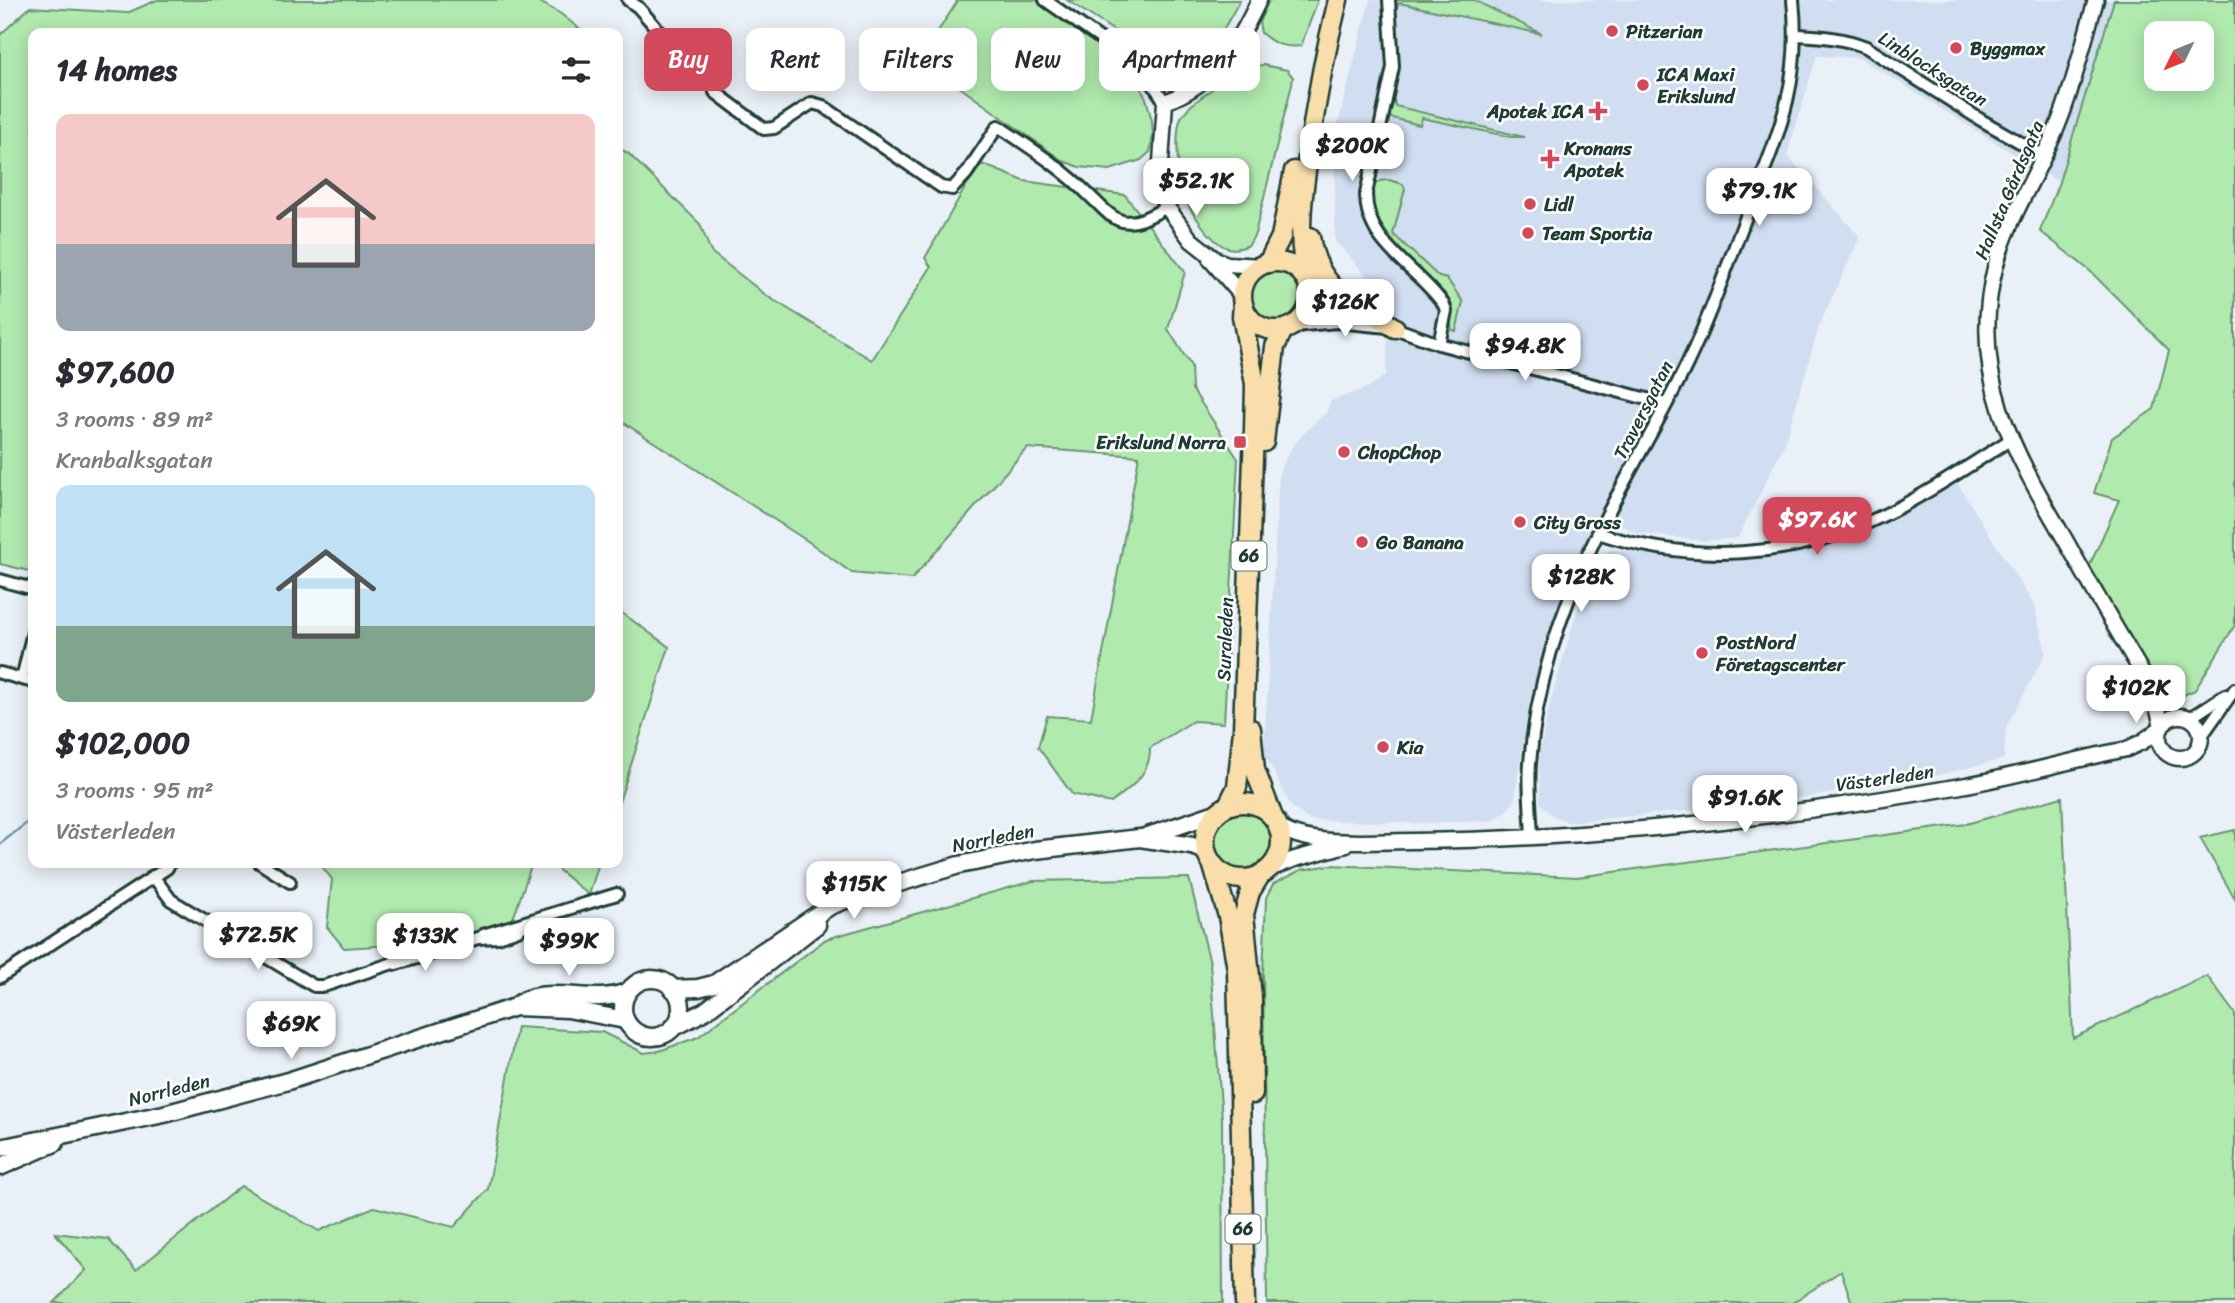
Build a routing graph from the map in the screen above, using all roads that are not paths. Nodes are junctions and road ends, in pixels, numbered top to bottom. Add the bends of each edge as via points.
1 (628, 0) edge
2 (1045, 0) edge
3 (1259, 0) edge
4 (1338, 0) edge
5 (1388, 0) edge
6 (1793, 0) edge
7 (2096, 0) edge
8 (1796, 35) junction
9 (1318, 88) junction
10 (1165, 102) junction
11 (2044, 156) junction
12 (1167, 207) junction
13 (1202, 250) junction
14 (1265, 264) junction
15 (1309, 287) junction
16 (1243, 300) junction
17 (1288, 328) junction
18 (1395, 328) junction
19 (1439, 344) junction
20 (1666, 404) junction
21 (2010, 440) junction
22 (1598, 533) junction
23 (0, 580) edge
24 (28, 588) edge
25 (0, 673) edge
26 (27, 680) edge
27 (2235, 688) edge
28 (2154, 695) junction
29 (2189, 718) junction
30 (2162, 727) junction
31 (2201, 737) junction
32 (2127, 749) junction
33 (2169, 754) junction
34 (1222, 809) junction
35 (1275, 821) junction
36 (1532, 837) junction
37 (1140, 838) junction
38 (1353, 842) junction
39 (1210, 859) junction
40 (167, 868) edge
41 (268, 868) edge
42 (1264, 872) junction
43 (153, 876) junction
44 (290, 882) dead end
45 (617, 894) dead end
46 (859, 895) junction
47 (0, 977) edge
48 (673, 989) junction
49 (627, 992) junction
50 (515, 1007) junction
51 (625, 1020) junction
52 (671, 1029) junction
53 (72, 1133) junction
54 (0, 1148) edge
55 (0, 1167) edge
56 (1245, 1303) edge
57 (1257, 1303) edge

1 - 12 street via 659,31 719,71 715,92 764,129 774,128 811,103 823,106 941,187 952,189 998,126 1075,180 1109,215 1139,221
2 - 10 street via 1132,61
3 - 10 street via 1224,62 1197,87
4 - 9 main road
5 - 19 street via 1392,67 1366,194 1367,211 1378,236 1444,305
6 - 8 street, Traversgatan
7 - 11 street, Hallsta Gårdsgata
8 - 11 street, Linblocksgatan via 1848,40 1866,47
8 - 20 street, Traversgatan via 1793,79 1780,127 1706,320
9 - 14 main road via 1298,149 1281,237
9 - 15 main road via 1300,210
9 - 18 main road via 1308,183 1308,229 1315,261 1331,286
10 - 12 street via 1159,192
11 - 21 street, Hallsta Gårdsgata via 2002,245 1990,298 1991,370
12 - 13 street
13 - 14 street via 1227,264
13 - 16 street
14 - 15 main road via 1293,266
14 - 16 main road via 1248,277
15 - 17 main road, 66 via 1306,314
15 - 18 street via 1341,309
16 - 17 main road via 1250,318 1262,328
16 - 34 main road, Suraleden / 66 via 1255,384 1243,730 1237,786
17 - 18 street via 1337,322
17 - 35 main road, Suraleden / 66 via 1275,347 1265,432 1251,731 1255,770
18 - 19 street
19 - 20 street
20 - 22 street, Traversgatan
21 - 22 street via 1883,516 1798,545 1708,554 1652,547
21 - 28 street, Hallsta Gårdsgata
22 - 36 street, Traversgatan via 1567,606 1543,683 1530,763
23 - 24 street
25 - 26 street
27 - 29 street
27 - 31 street
28 - 29 street, Hallsta Gårdsgata
28 - 30 street, Hallsta Gårdsgata
29 - 30 street via 2172,717
29 - 31 street
30 - 32 street, Västerleden
30 - 33 street via 2161,744
31 - 33 street via 2191,754
32 - 33 street, Västerleden
32 - 36 street, Västerleden via 1941,789 1718,821
34 - 35 main road via 1243,802 1256,805
34 - 37 main road, Norrleden
34 - 39 main road, 66 via 1208,824 1205,835
35 - 38 street, Västerleden via 1301,837
35 - 42 main road, 66 via 1280,849
36 - 38 street, Västerleden
37 - 39 main road, Norrleden via 1192,846
37 - 46 main road, Norrleden via 1048,848 959,865
38 - 42 street, Västerleden
39 - 42 main road via 1234,878
39 - 56 main road, 66 via 1228,916 1237,970
40 - 43 street
41 - 44 street
42 - 57 main road, 66 via 1250,892 1244,914 1252,998
43 - 45 street via 171,900 314,986 478,938 498,937
43 - 47 street
46 - 48 main road, Norrleden via 830,906 714,984
46 - 52 main road, Norrleden via 705,1011
48 - 49 main road via 651,979
48 - 52 main road via 680,1009
49 - 50 main road, Norrleden via 534,997
49 - 51 main road via 622,1006
50 - 51 main road, Norrleden via 568,1009
50 - 53 main road, Norrleden via 288,1081
51 - 52 main road via 646,1036 659,1036
53 - 54 main road, Norrleden
53 - 55 main road, Norrleden

